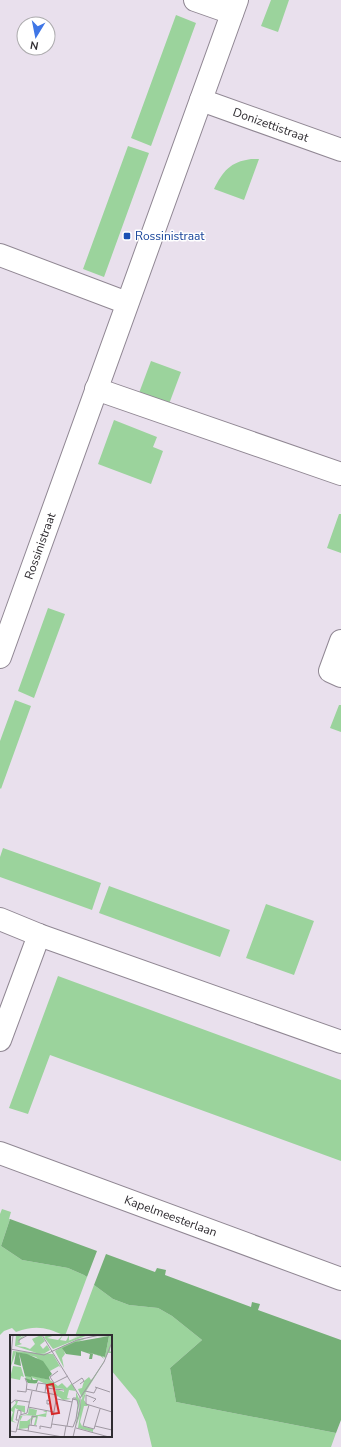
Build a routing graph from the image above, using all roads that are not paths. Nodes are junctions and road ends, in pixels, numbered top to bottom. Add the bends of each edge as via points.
1 (195, 0) edge
2 (234, 7) edge
3 (200, 100) junction
4 (341, 150) edge
5 (0, 255) edge
6 (128, 303) junction
7 (96, 389) junction
8 (341, 474) edge
9 (341, 641) edge
10 (0, 657) edge
11 (341, 676) edge
12 (0, 919) edge
13 (39, 935) junction
14 (0, 1040) edge
15 (341, 1042) edge
16 (0, 1153) edge
17 (341, 1279) edge

1 - 2 street, Rossinistraat
2 - 3 street, Rossinistraat
3 - 4 street, Donizettistraat
3 - 6 street, Rossinistraat
5 - 6 street
6 - 7 street, Rossinistraat
7 - 8 street
7 - 10 street, Rossinistraat
9 - 11 street via 330,672
12 - 13 street
13 - 14 street
13 - 15 street
16 - 17 street, Kapelmeesterlaan

